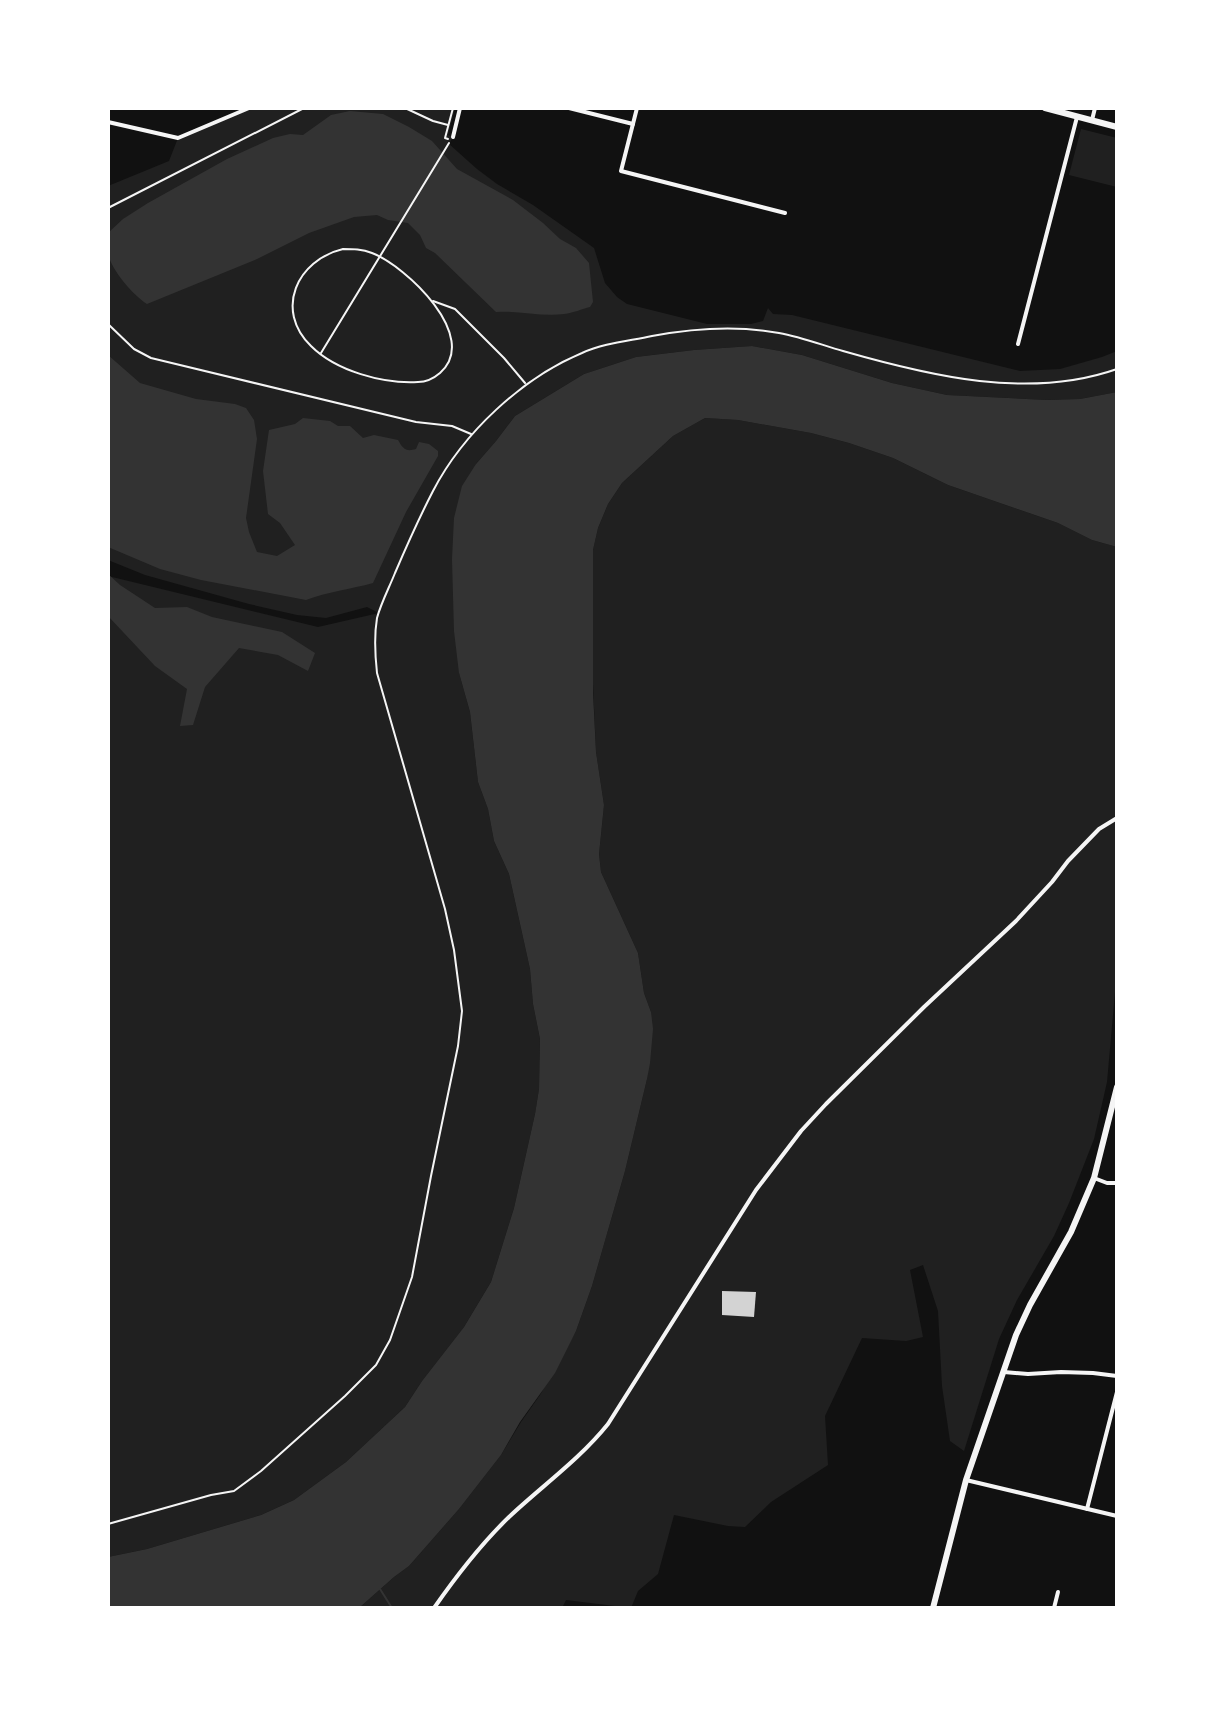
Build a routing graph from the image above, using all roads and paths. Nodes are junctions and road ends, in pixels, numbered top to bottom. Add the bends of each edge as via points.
1 (249, 108) edge
2 (304, 108) edge
3 (405, 108) edge
4 (453, 108) edge
5 (460, 108) edge
6 (569, 108) edge
7 (637, 108) edge
8 (1045, 108) edge
9 (1095, 108) edge
10 (1077, 117) junction
11 (1092, 120) junction
12 (108, 122) edge
13 (633, 124) junction
14 (1117, 127) edge
15 (453, 137) dead end
16 (449, 144) dead end
17 (108, 208) edge
18 (785, 213) dead end
19 (380, 257) junction
20 (432, 301) junction
21 (108, 324) edge
22 (1018, 344) dead end
23 (321, 354) junction
24 (1117, 369) edge
25 (526, 384) junction
26 (472, 435) junction
27 (1117, 818) edge
28 (1117, 1087) edge
29 (1094, 1178) junction
30 (1117, 1183) edge
31 (1003, 1372) junction
32 (1117, 1376) edge
33 (1117, 1392) edge
34 (966, 1480) junction
35 (1087, 1509) junction
36 (1117, 1516) edge
37 (108, 1524) edge
38 (1058, 1592) dead end
39 (434, 1608) edge
40 (933, 1608) edge
41 (1054, 1608) edge

1 - 12 street via 178,138
2 - 17 path
3 - 4 path via 449,125
5 - 15 street
6 - 13 street
7 - 13 street
8 - 10 main road
9 - 11 street
10 - 11 main road
10 - 22 street
11 - 14 main road
13 - 18 street via 621,171
16 - 19 path
19 - 20 path
19 - 23 path
19 - 23 path via 362,249 332,252 318,258 297,282 296,323
20 - 23 path via 452,340 449,362 435,377 406,383 377,379
20 - 25 path via 455,309
21 - 26 path via 151,358 416,422 452,426
24 - 25 path via 1048,384 980,381 787,334 722,328 600,347
25 - 26 path
26 - 37 path via 429,497 376,623 377,673 445,909 462,1011 416,1261 396,1326 367,1375 234,1491
27 - 39 street via 1099,829 1016,921 801,1131 756,1190 608,1424 484,1542
28 - 29 main road
29 - 30 street
29 - 31 main road via 1030,1305
31 - 32 street
31 - 34 main road
33 - 35 street
34 - 35 street
34 - 40 main road
35 - 36 street
38 - 41 street

